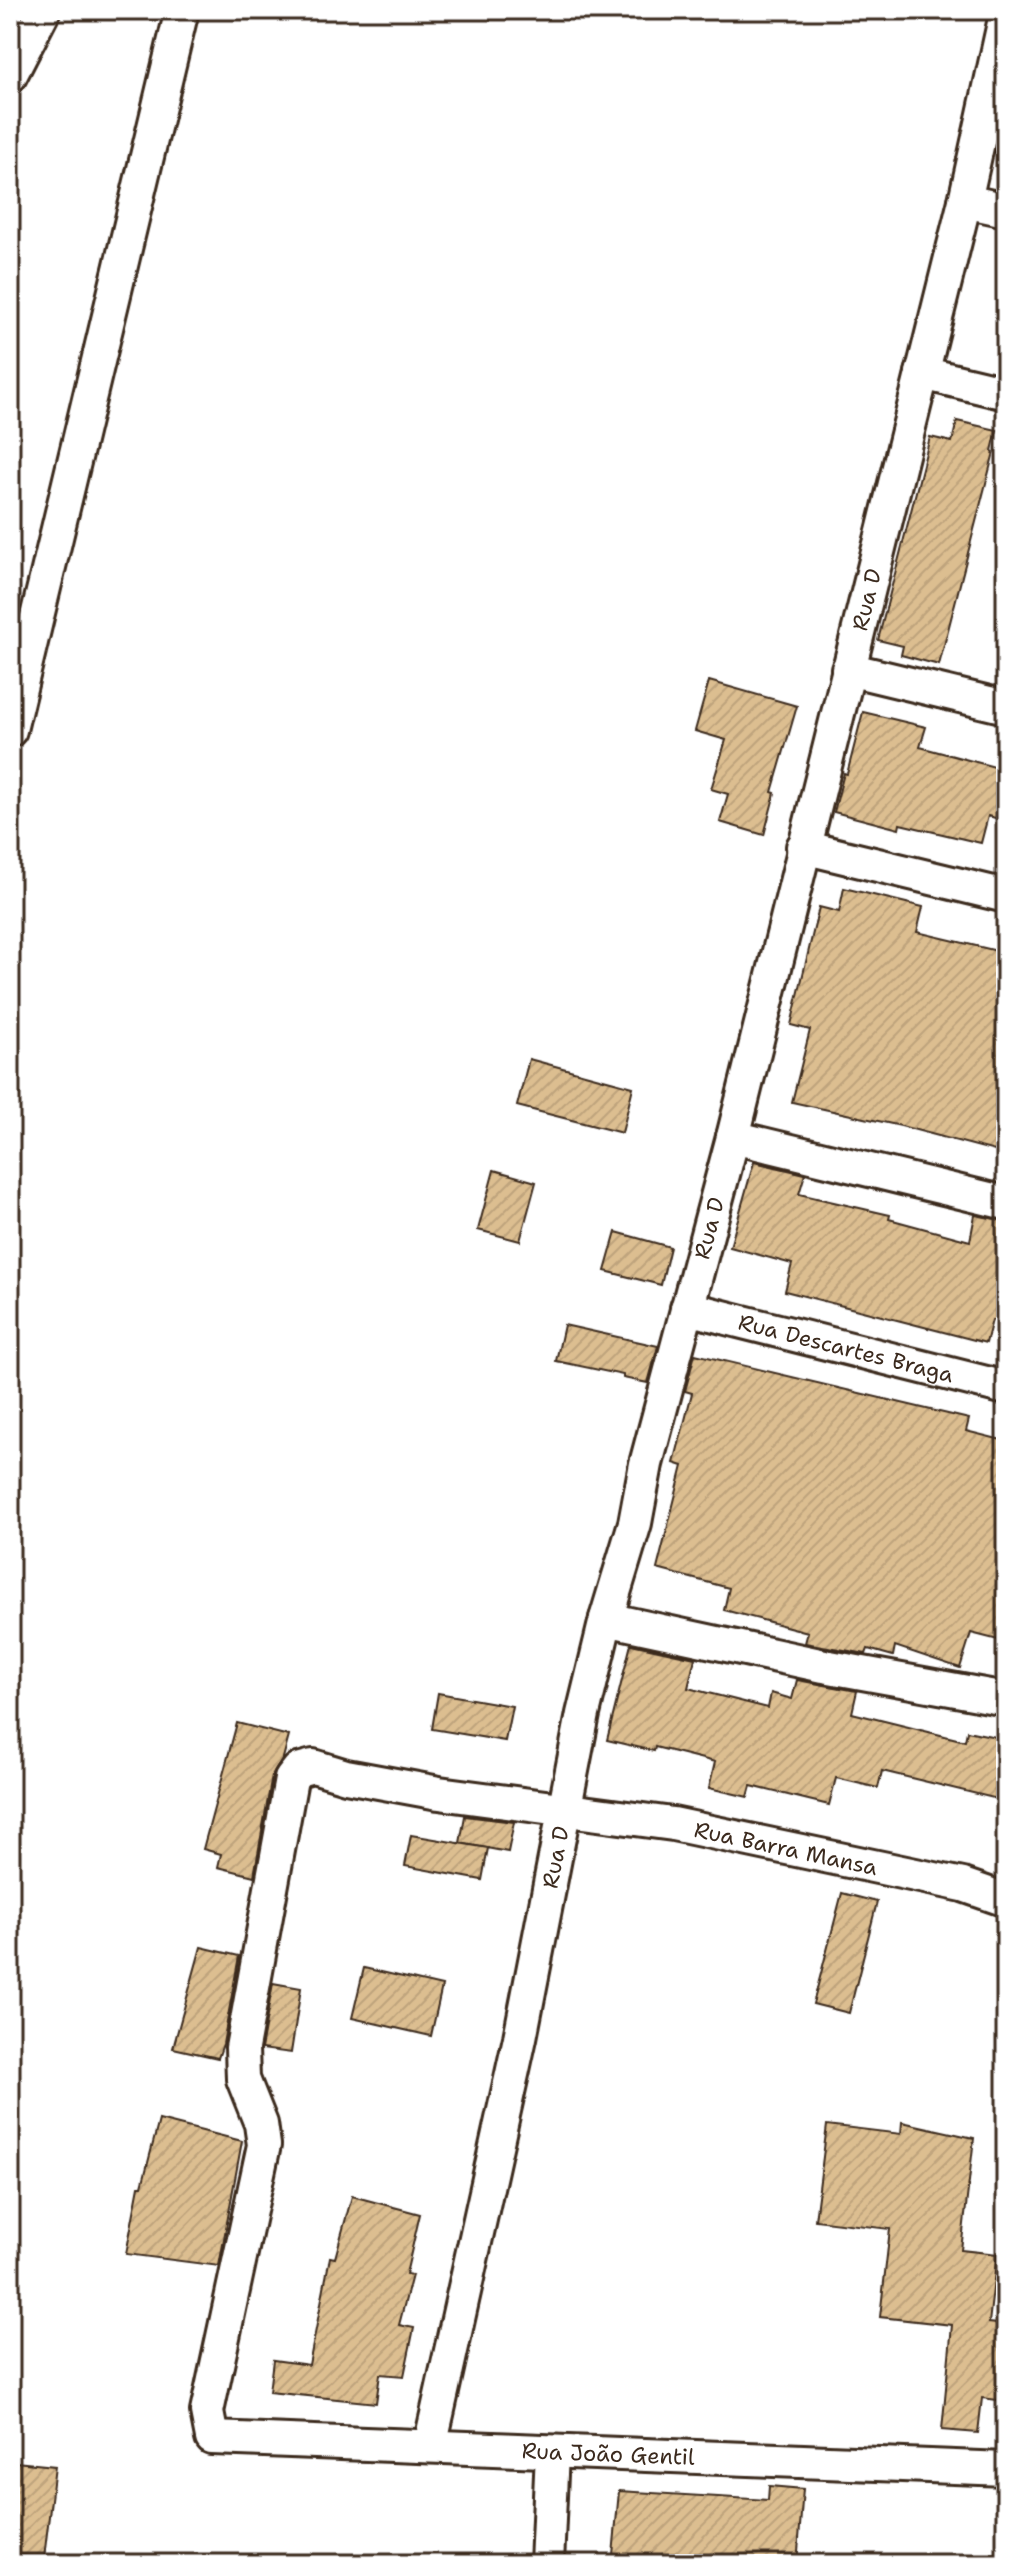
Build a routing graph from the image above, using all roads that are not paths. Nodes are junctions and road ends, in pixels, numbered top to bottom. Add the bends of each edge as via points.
1 (44, 10) edge
2 (182, 10) edge
3 (1006, 14) edge
4 (10, 76) edge
5 (965, 201) junction
6 (1006, 210) edge
7 (922, 373) junction
8 (1006, 393) edge
9 (848, 669) junction
10 (1006, 707) edge
11 (10, 730) edge
12 (803, 847) junction
13 (1006, 896) edge
14 (733, 1137) junction
15 (1006, 1203) edge
16 (687, 1308) junction
17 (1006, 1388) edge
18 (606, 1619) junction
19 (1006, 1699) edge
20 (564, 1808) junction
21 (1006, 1900) edge
22 (212, 2438) joint
23 (430, 2446) junction
24 (552, 2452) junction
25 (1006, 2469) edge
26 (547, 2564) edge

1 - 4 street
2 - 11 street
3 - 5 street, Rua D
5 - 6 street
5 - 7 street, Rua D
7 - 8 street
7 - 9 street, Rua D
9 - 10 street
9 - 12 street, Rua D
12 - 13 street
12 - 14 street, Rua D
14 - 15 street
14 - 16 street, Rua D
16 - 17 street, Rua Descartes Braga
16 - 18 street, Rua D
18 - 19 street
18 - 20 street, Rua D
20 - 21 street, Rua Barra Mansa via 688,1827 963,1885
20 - 22 street, Rua Barra Mansa via 439,1793 313,1766 298,1770 291,1779 242,2048 243,2079 264,2145 209,2400
20 - 23 street, Rua D via 520,2038
22 - 23 street, Rua João Gentil
23 - 24 street, Rua João Gentil
24 - 25 street, Rua João Gentil
24 - 26 street

